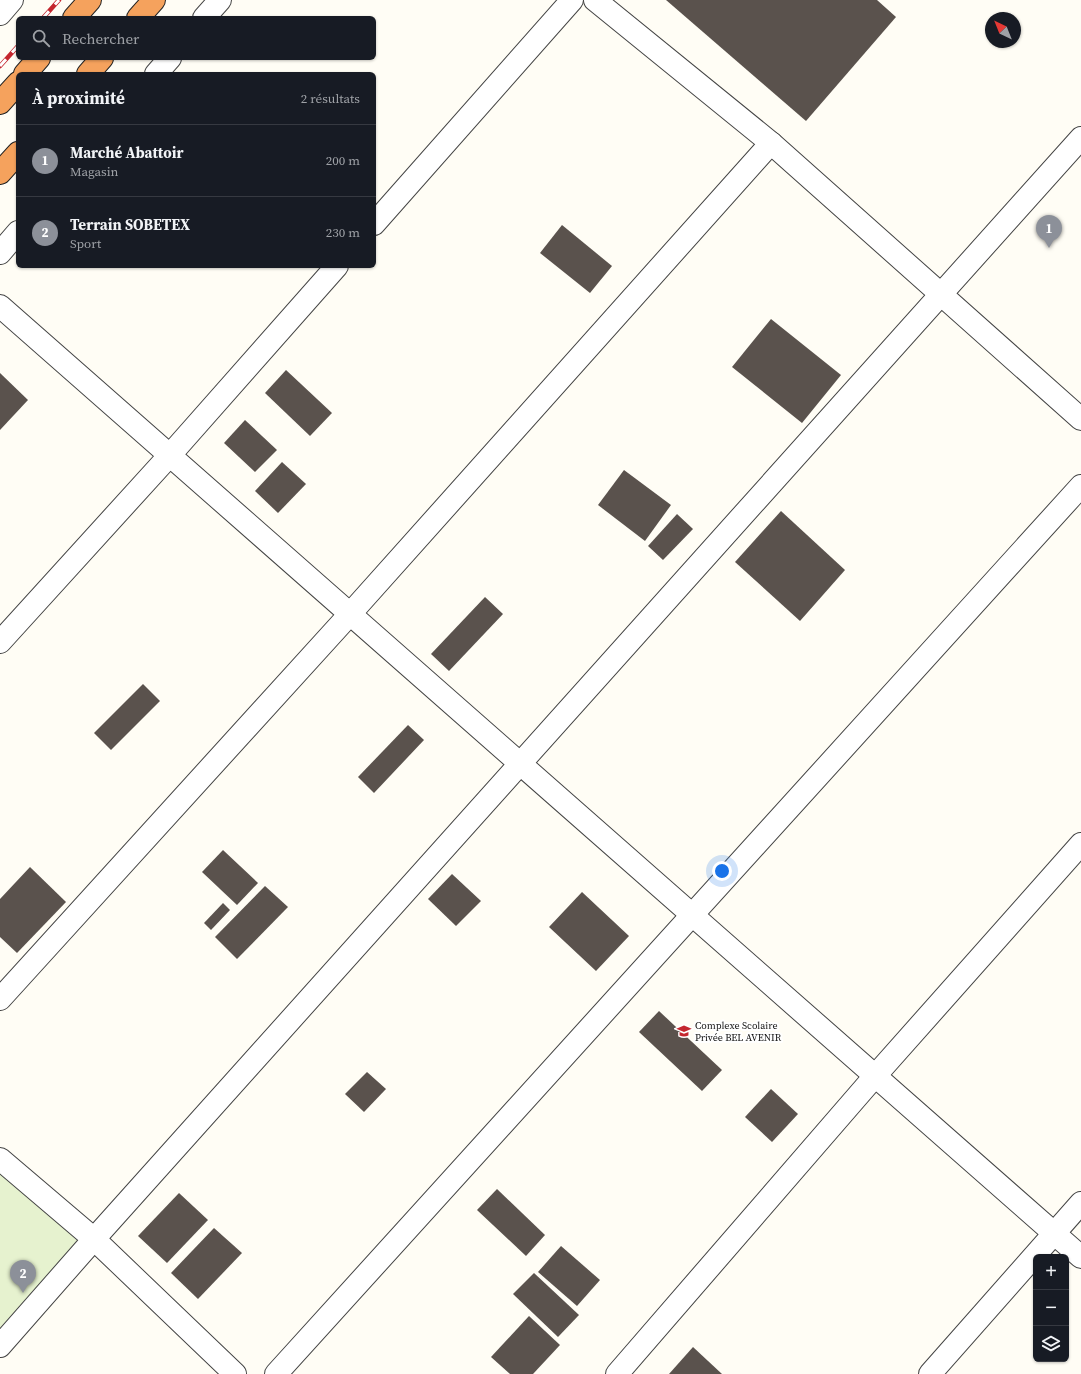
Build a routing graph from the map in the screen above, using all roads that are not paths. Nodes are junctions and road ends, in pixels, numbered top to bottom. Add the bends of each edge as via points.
1 (12, 0) edge
2 (90, 0) edge
3 (154, 0) edge
4 (220, 0) edge
5 (572, 0) edge
6 (596, 0) edge
7 (0, 14) edge
8 (76, 16) edge
9 (140, 16) edge
10 (206, 16) edge
11 (37, 60) edge
12 (100, 60) edge
13 (168, 60) edge
14 (27, 72) edge
15 (90, 72) edge
16 (158, 72) edge
17 (16, 84) edge
18 (0, 103) edge
19 (1081, 138) edge
20 (771, 143) junction
21 (16, 155) edge
22 (0, 173) edge
23 (376, 222) edge
24 (16, 234) edge
25 (0, 253) edge
26 (335, 268) edge
27 (941, 294) junction
28 (0, 306) edge
29 (1081, 419) edge
30 (170, 455) junction
31 (1081, 486) edge
32 (350, 614) junction
33 (0, 642) edge
34 (520, 764) junction
35 (1081, 844) edge
36 (692, 914) junction
37 (0, 999) edge
38 (875, 1076) junction
39 (0, 1158) edge
40 (1081, 1203) edge
41 (1054, 1233) junction
42 (94, 1239) junction
43 (1081, 1257) edge
44 (0, 1346) edge
45 (235, 1374) edge
46 (276, 1374) edge
47 (617, 1374) edge
48 (930, 1374) edge

1 - 7 street
2 - 8 highway
3 - 9 highway
4 - 10 street
5 - 23 street
6 - 20 street
11 - 14 highway
12 - 15 highway
13 - 16 street
17 - 18 highway
19 - 27 street
20 - 27 street
20 - 32 street
21 - 22 highway
24 - 25 street
26 - 30 street
27 - 29 street
27 - 34 street
28 - 30 street
30 - 32 street
30 - 33 street
31 - 36 street
32 - 34 street
32 - 37 street
34 - 36 street
34 - 42 street
35 - 38 street
36 - 38 street
36 - 46 street
38 - 41 street
38 - 47 street
39 - 42 street
40 - 41 street
41 - 43 street
41 - 48 street
42 - 44 street
42 - 45 street

